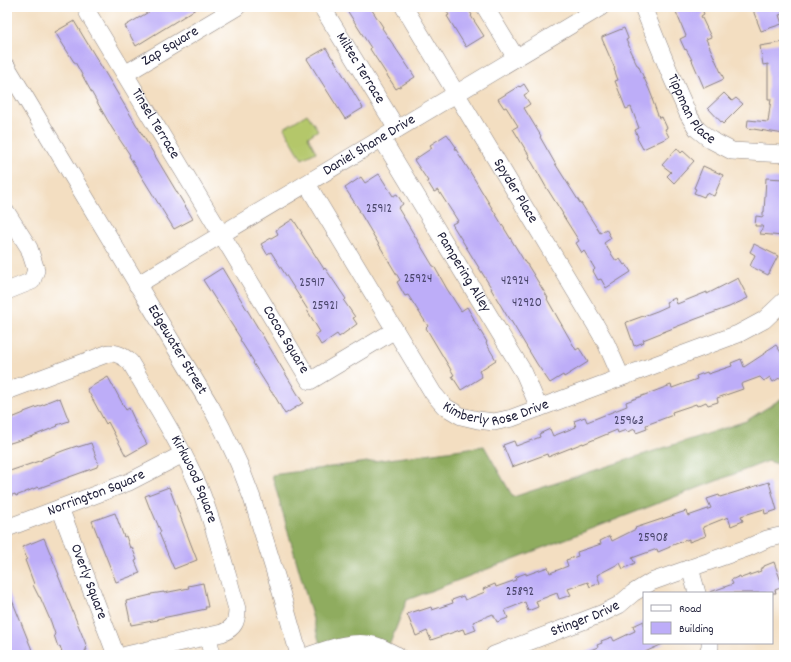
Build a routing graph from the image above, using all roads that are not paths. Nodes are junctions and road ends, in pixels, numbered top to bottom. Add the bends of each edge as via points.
1 (237, 7) edge
2 (322, 7) edge
3 (404, 7) edge
4 (485, 7) edge
5 (602, 7) edge
6 (643, 7) edge
7 (87, 10) edge
8 (516, 58) junction
9 (7, 67) edge
10 (125, 74) junction
11 (457, 94) junction
12 (398, 130) junction
13 (382, 139) junction
14 (784, 154) edge
15 (307, 184) junction
16 (7, 213) edge
17 (222, 234) junction
18 (138, 286) junction
19 (7, 291) edge
20 (784, 301) edge
21 (395, 330) junction
22 (621, 377) junction
23 (7, 391) edge
24 (540, 408) junction
25 (183, 454) junction
26 (60, 508) junction
27 (7, 528) edge
28 (784, 535) edge
29 (690, 568) junction
30 (697, 592) edge
31 (208, 636) junction
32 (710, 644) edge
33 (116, 655) edge
34 (126, 655) edge
35 (212, 655) edge
36 (299, 655) edge
37 (310, 655) edge
38 (397, 655) edge
39 (494, 655) edge
40 (707, 655) edge

1 - 10 street, Zap Square
2 - 12 street, Miltec Terrace
3 - 11 street, Spyder Place
4 - 8 street
5 - 8 street, Daniel Shane Drive
6 - 14 street, Tippman Place via 688,114 697,128 711,140 732,151
7 - 10 street, Tinsel Terrace
8 - 11 street, Daniel Shane Drive
9 - 18 street, Edgewater Street
10 - 17 street, Tinsel Terrace
11 - 12 street, Daniel Shane Drive
11 - 22 street, Spyder Place via 599,330
12 - 13 street, Daniel Shane Drive
13 - 15 street, Daniel Shane Drive
13 - 24 street, Pampering Alley via 524,373
15 - 17 street, Daniel Shane Drive
15 - 21 street, Kimberly Rose Drive
16 - 19 street via 29,248 36,270 32,281
17 - 18 street, Daniel Shane Drive
17 - 21 street, Cocoa Square via 310,381
18 - 36 street, Edgewater Street via 211,407 239,464 252,498
20 - 22 street, Kimberly Rose Drive via 764,320 738,334
21 - 24 street, Kimberly Rose Drive via 433,393 444,406 461,416 494,422
22 - 24 street, Kimberly Rose Drive
23 - 25 street, Kirkwood Square via 109,353 117,353 130,362
25 - 26 street, Norrington Square via 129,482
25 - 31 street, Kirkwood Square via 212,523 237,609 234,625 222,633
26 - 27 street, Norrington Square
26 - 33 street, Overly Square
28 - 29 street, Stinger Drive
29 - 30 street
29 - 39 street, Stinger Drive via 651,582 601,614
31 - 34 street, Kirkwood Square
31 - 35 street
32 - 40 street
37 - 38 street via 332,647 359,644 374,645

